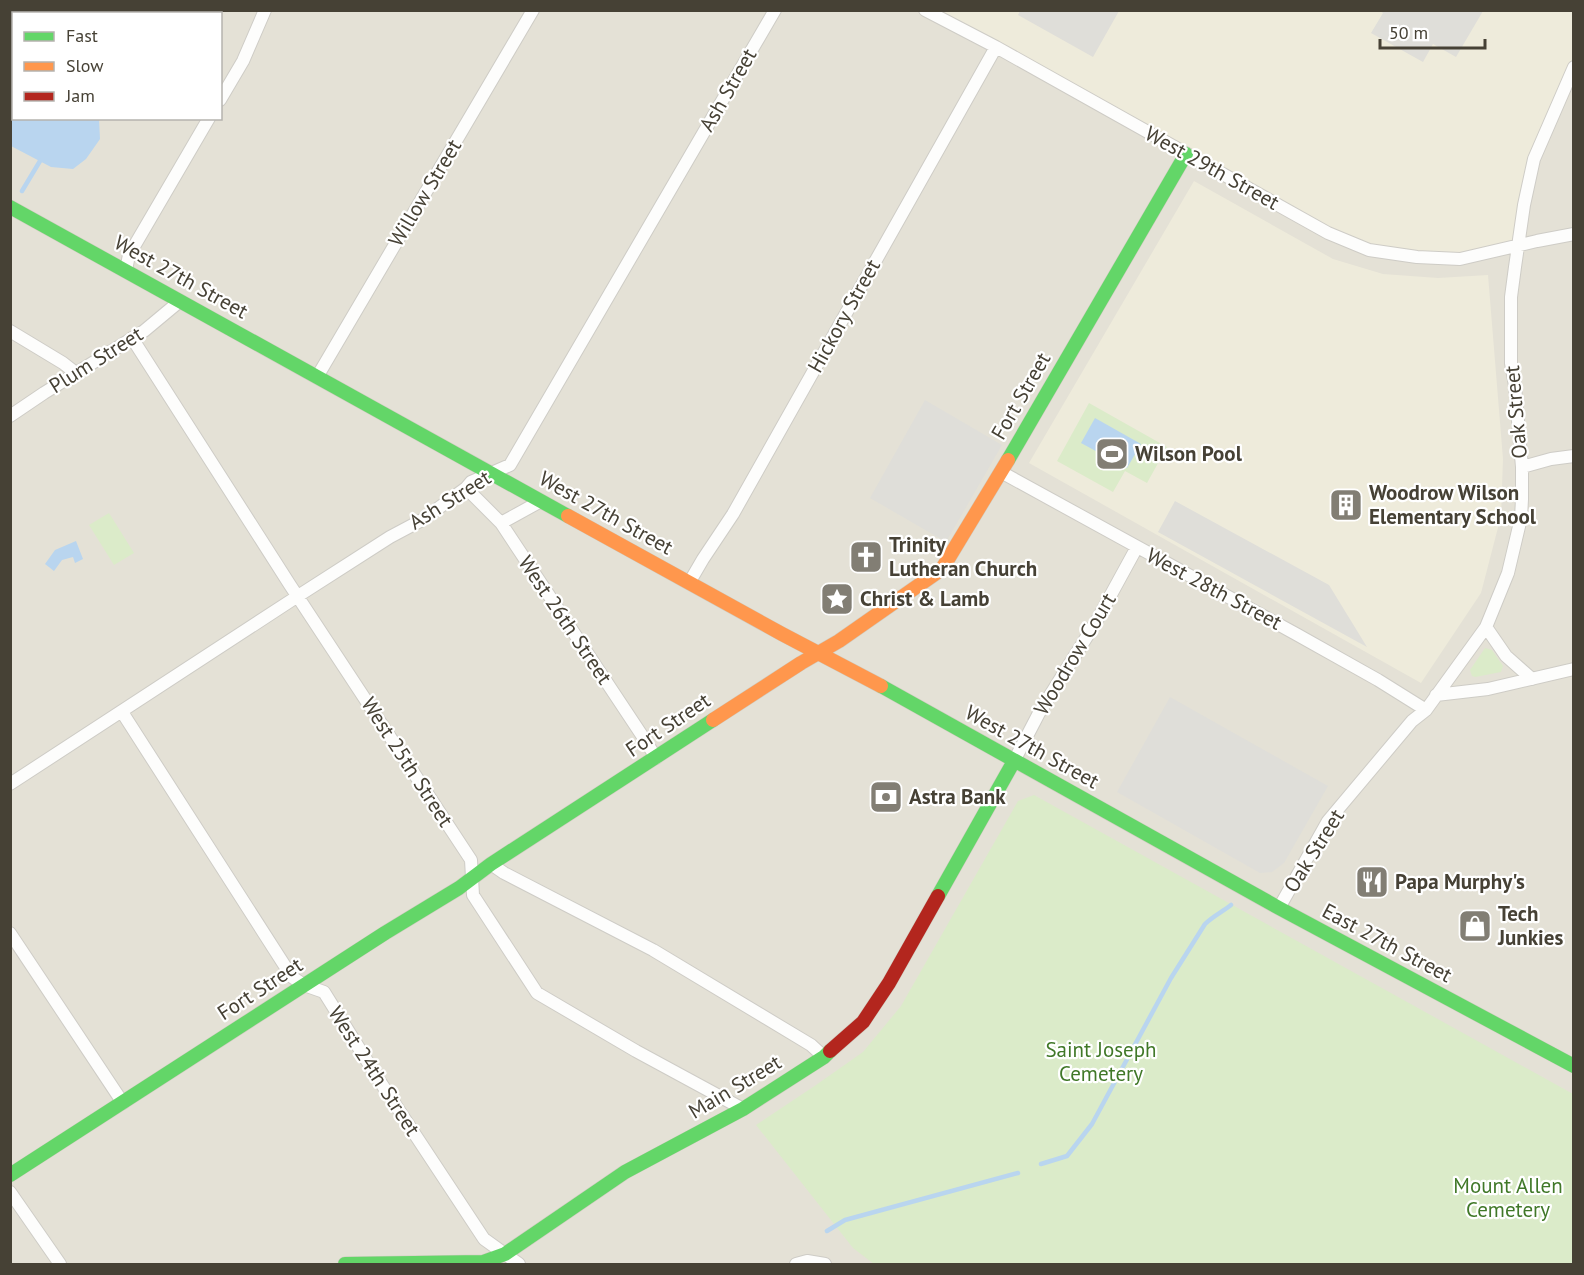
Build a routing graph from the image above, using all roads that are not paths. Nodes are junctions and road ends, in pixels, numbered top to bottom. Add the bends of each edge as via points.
1 (265, 10) edge
2 (533, 10) edge
3 (775, 10) edge
4 (925, 10) edge
5 (996, 47) junction
6 (1574, 67) edge
7 (222, 97) edge
8 (208, 120) edge
9 (1186, 154) junction
10 (10, 207) edge
11 (1574, 234) edge
12 (1517, 247) junction
13 (126, 270) junction
14 (180, 301) junction
15 (10, 331) edge
16 (132, 338) junction
17 (77, 374) junction
18 (317, 377) junction
19 (10, 416) edge
20 (1574, 456) edge
21 (1522, 467) junction
22 (1001, 472) junction
23 (491, 473) junction
24 (466, 488) junction
25 (541, 501) junction
26 (501, 523) junction
27 (1137, 547) junction
28 (689, 583) junction
29 (298, 596) junction
30 (1486, 627) junction
31 (817, 652) junction
32 (1574, 669) edge
33 (1532, 679) junction
34 (1436, 695) junction
35 (1426, 710) junction
36 (122, 712) junction
37 (656, 758) junction
38 (1014, 761) junction
39 (10, 784) edge
40 (1182, 854) joint
41 (491, 864) junction
42 (472, 879) junction
43 (1279, 908) junction
44 (10, 933) edge
45 (304, 985) junction
46 (824, 1058) junction
47 (1574, 1066) edge
48 (123, 1103) junction
49 (743, 1109) junction
50 (10, 1175) edge
51 (10, 1192) edge
52 (504, 1254) junction
53 (60, 1264) edge
54 (345, 1264) edge
55 (519, 1264) edge
56 (796, 1264) edge
57 (825, 1264) edge

1 - 7 street
2 - 18 street, Willow Street
3 - 23 street, Ash Street via 510,465
4 - 5 street, West 29th Street
5 - 9 street, West 29th Street
5 - 28 street, Hickory Street
6 - 12 street, Oak Street via 1534,159
8 - 13 street via 129,255
9 - 12 street, West 29th Street via 1328,232 1369,250 1460,259
9 - 22 street, Fort Street
10 - 13 street, West 27th Street
11 - 12 street, West 29th Street
12 - 21 street, Oak Street via 1511,297 1511,363
13 - 14 street, West 27th Street
14 - 16 street, Plum Street
14 - 18 street, West 27th Street
15 - 17 street
16 - 17 street, Plum Street
16 - 29 street, West 25th Street
17 - 19 street, Plum Street
18 - 23 street, West 27th Street
20 - 21 street
21 - 30 street, Oak Street via 1521,518 1508,573
22 - 27 street, West 28th Street
22 - 31 street, Fort Street via 942,569 839,641
23 - 24 street, Ash Street
23 - 25 street, West 27th Street
24 - 26 street, West 26th Street
24 - 29 street, Ash Street via 422,520
25 - 26 street
25 - 28 street, West 27th Street
26 - 37 street, West 26th Street
27 - 35 street, West 28th Street via 1296,633
27 - 38 street, Woodrow Court
28 - 31 street, West 27th Street
29 - 36 street, Ash Street
29 - 42 street, West 25th Street via 471,860
30 - 33 street via 1506,656
30 - 34 street, Oak Street
31 - 37 street, Fort Street
31 - 38 street, West 27th Street
32 - 33 street
33 - 34 street
34 - 35 street, Oak Street
35 - 43 street, Oak Street via 1412,721 1328,821
36 - 39 street, Ash Street
36 - 45 street, West 24th Street via 292,977
37 - 41 street, Fort Street
38 - 40 street, West 27th Street
38 - 46 street, Main Street via 889,983 863,1022
40 - 43 street, East 27th Street
41 - 42 street, Fort Street
41 - 46 street via 654,950 811,1044
42 - 45 street, Fort Street
42 - 49 street, West 25th Street via 473,895 537,993
43 - 47 street, East 27th Street
44 - 48 street
45 - 48 street, Fort Street
45 - 52 street, West 24th Street via 324,992 484,1239
46 - 49 street, Main Street
48 - 50 street, Fort Street
49 - 52 street, Main Street via 625,1172
51 - 53 street
52 - 54 street, Main Street via 483,1262
52 - 55 street, West 24th Street
56 - 57 street

